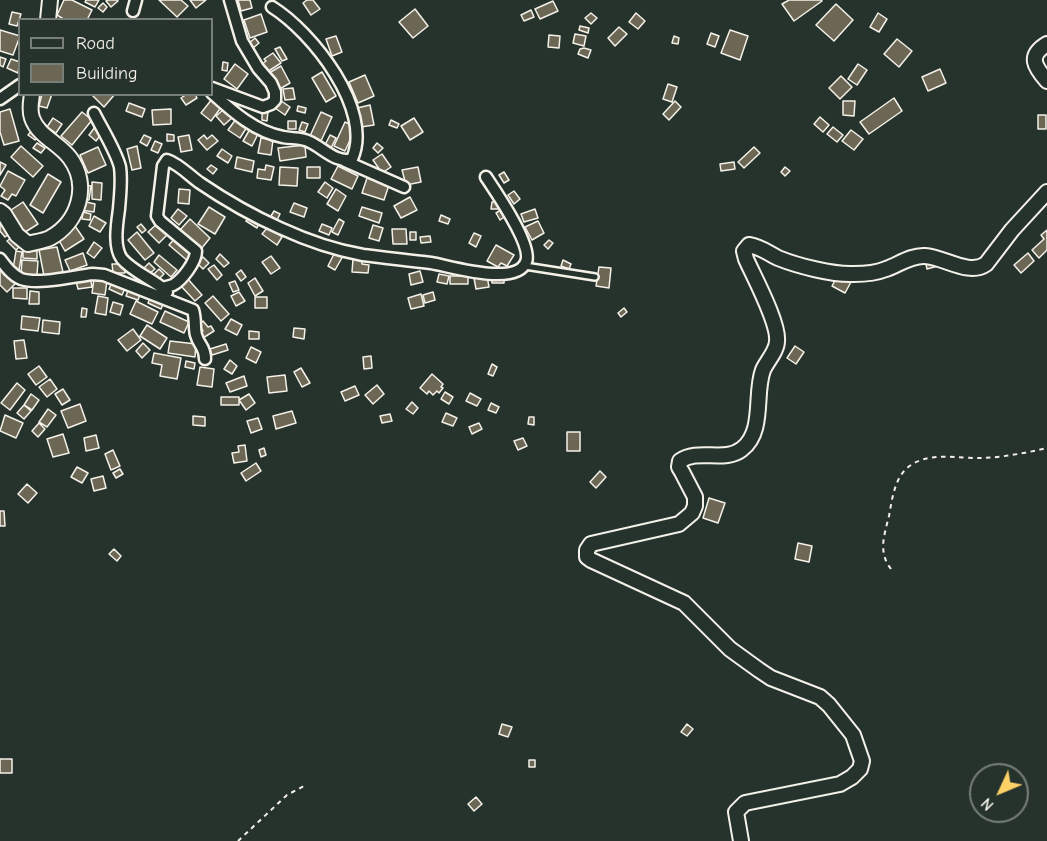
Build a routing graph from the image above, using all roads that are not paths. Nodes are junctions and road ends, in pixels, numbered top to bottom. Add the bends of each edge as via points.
1 (50, 0) edge
2 (230, 0) edge
3 (272, 7) dead end
4 (48, 18) edge
5 (1047, 44) edge
6 (1047, 81) edge
7 (18, 86) edge
8 (213, 88) edge
9 (213, 94) edge
10 (32, 96) edge
11 (0, 99) edge
12 (94, 113) dead end
13 (345, 161) junction
14 (486, 177) dead end
15 (404, 187) dead end
16 (1047, 192) edge
17 (0, 212) edge
18 (0, 259) edge
19 (525, 266) junction
20 (595, 277) dead end
21 (162, 288) junction
22 (178, 303) junction
23 (205, 358) dead end
24 (741, 841) edge

1 - 4 street
2 - 8 street via 242,41 271,83 275,100 263,106
3 - 13 street via 298,27 351,102 358,137 352,159
5 - 6 street via 1034,57 1034,64
7 - 11 street
9 - 13 street via 261,130 309,141
10 - 17 street via 31,117 38,129 64,150 78,173 78,206 70,222 50,238 28,244
12 - 21 street via 119,167 117,232 121,257
13 - 15 street
14 - 19 street via 526,249
16 - 24 street via 981,267 924,256 885,270 851,274 791,263 759,246 749,245 744,251 746,259 778,342 763,370 755,429 748,443 730,454 686,456 680,461 695,496 695,506 679,524 591,544 587,550 591,560 684,603 730,649 771,678 820,697 853,735 862,760 852,777 840,784 746,804 736,812
18 - 22 street via 12,274 30,281 93,273
19 - 20 lane
19 - 21 street via 518,272 467,272 318,243 279,228 217,194 167,160 157,216 196,251 196,257 180,279
21 - 22 street
22 - 23 street via 193,310 196,335 205,349

